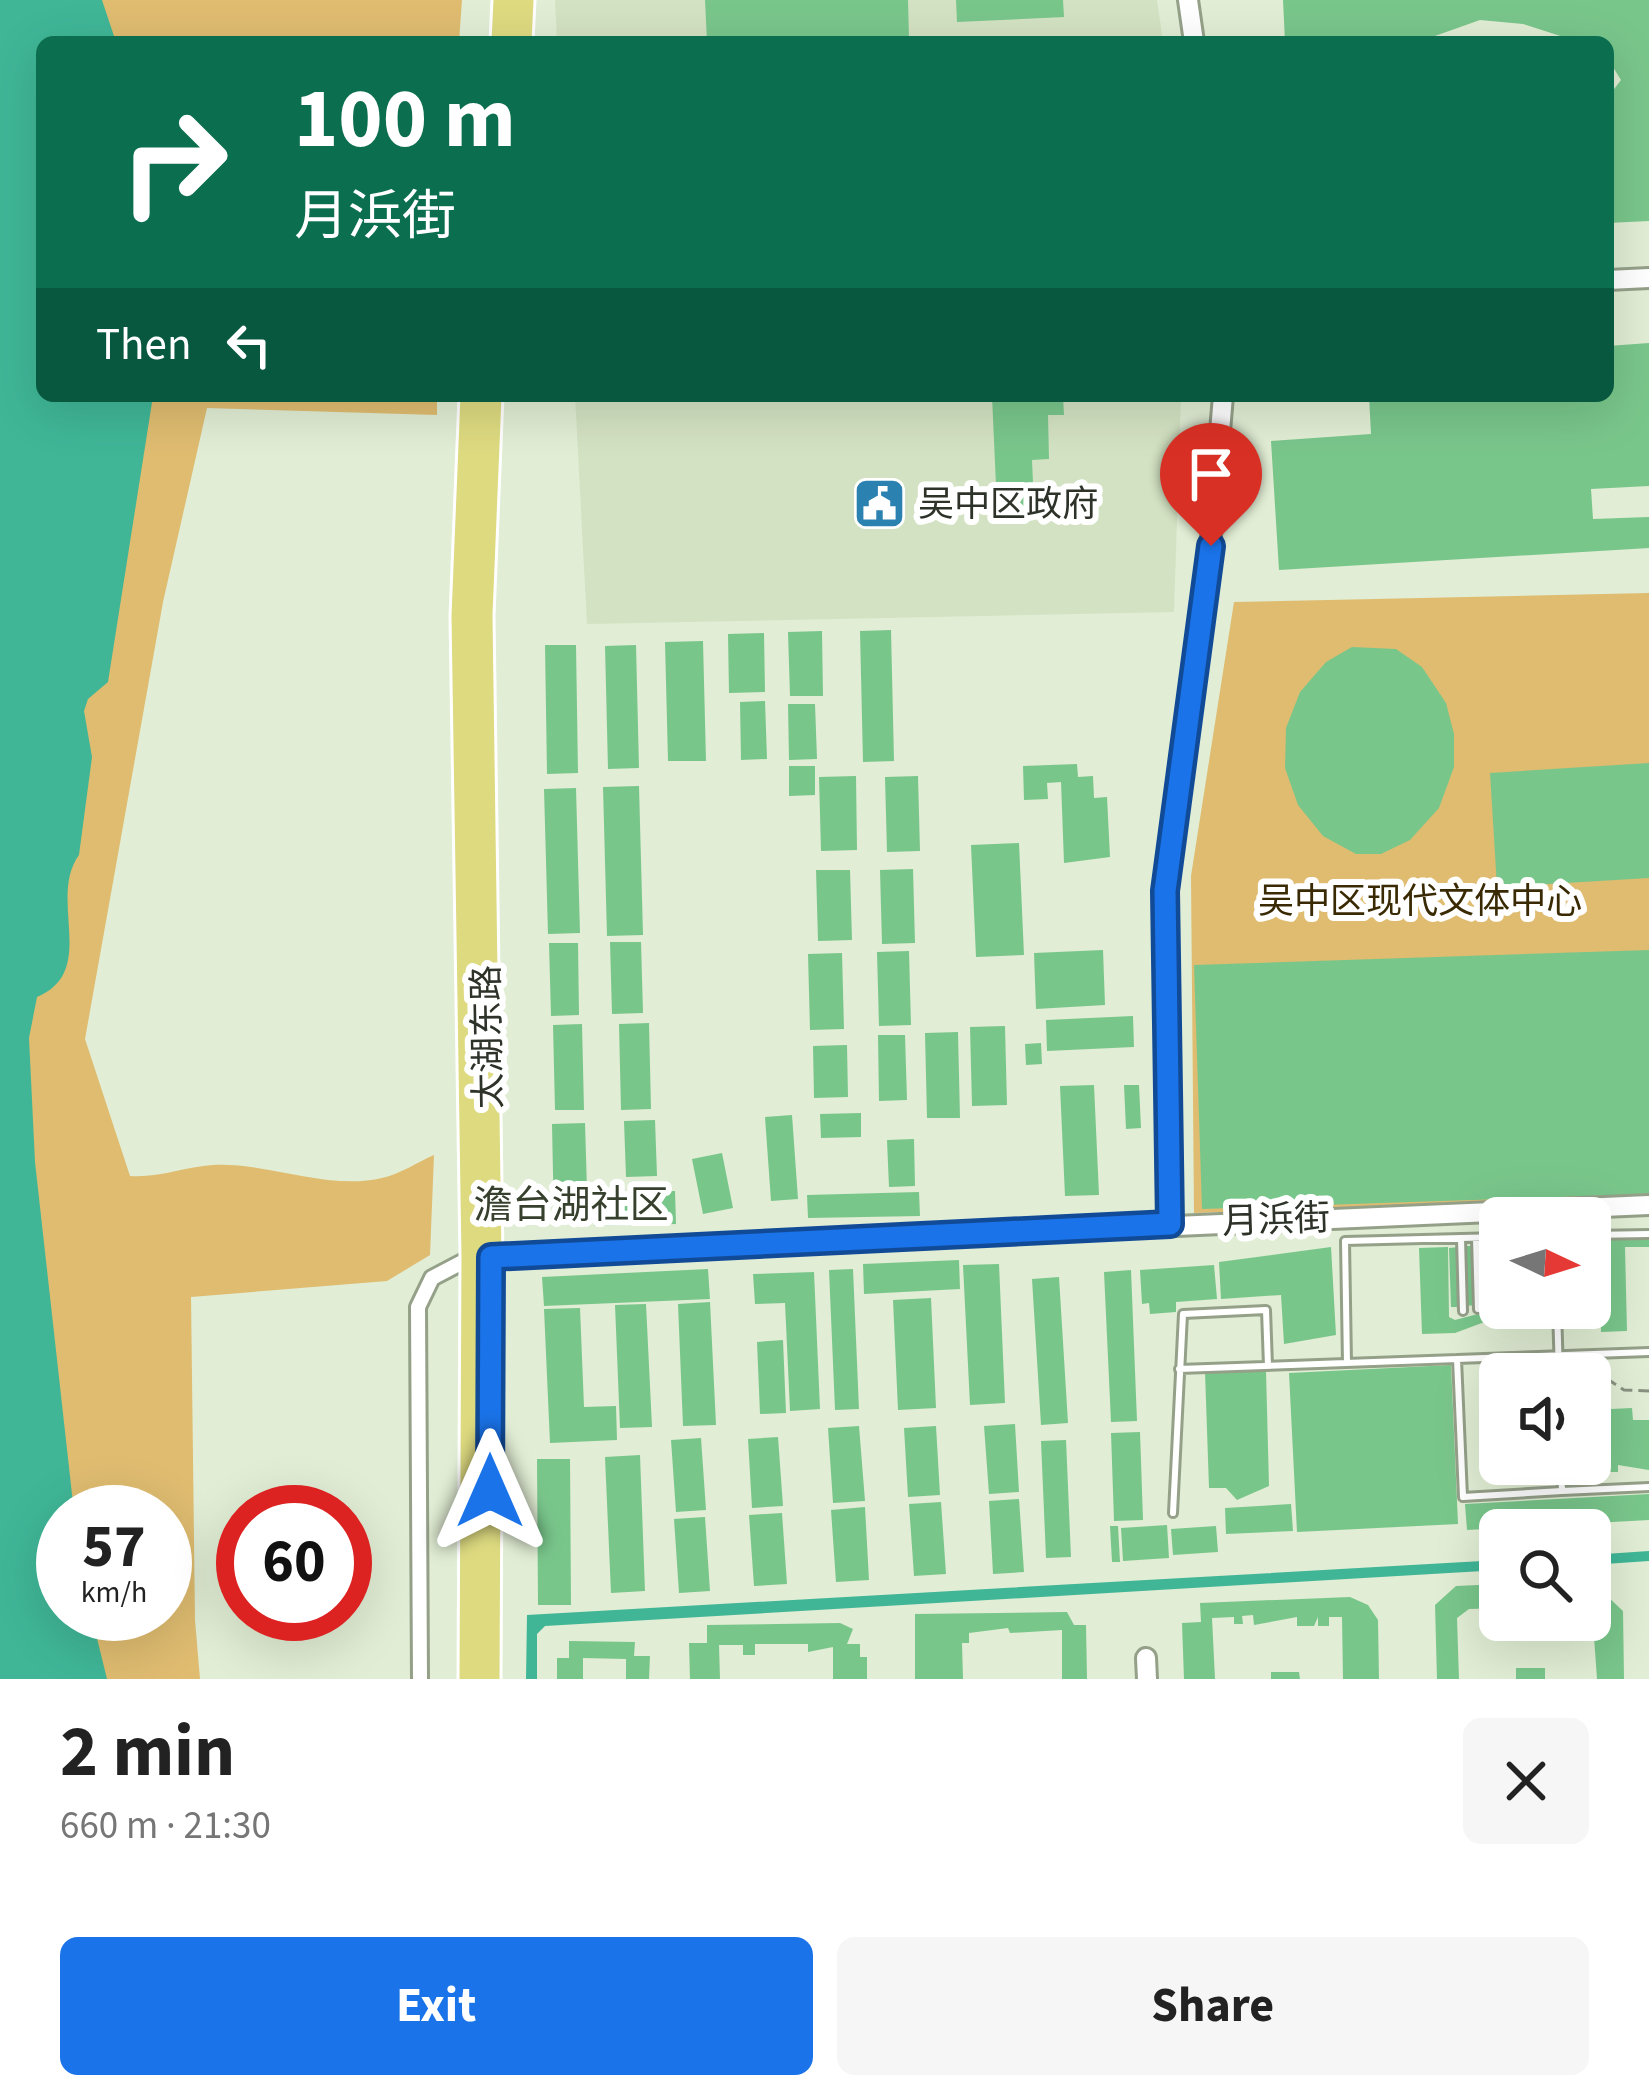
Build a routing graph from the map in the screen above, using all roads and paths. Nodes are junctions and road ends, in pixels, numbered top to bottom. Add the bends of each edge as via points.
1 (504, 0) edge
2 (523, 0) edge
3 (1189, 0) edge
4 (502, 36) edge
5 (521, 36) edge
6 (1193, 36) edge
7 (1649, 278) edge
8 (1614, 280) edge
9 (471, 402) edge
10 (491, 402) edge
11 (1222, 402) edge
12 (1649, 1205) edge
13 (1170, 1224) junction
14 (1649, 1234) edge
15 (1611, 1235) edge
16 (1461, 1238) junction
17 (1476, 1238) junction
18 (1479, 1238) edge
19 (481, 1257) junction
20 (1478, 1309) dead end
21 (1463, 1311) dead end
22 (1649, 1352) edge
23 (1611, 1353) edge
24 (1479, 1358) edge
25 (1456, 1359) junction
26 (1347, 1363) junction
27 (1268, 1366) junction
28 (1179, 1370) junction
29 (1611, 1381) edge
30 (1649, 1391) edge
31 (1562, 1485) edge
32 (1649, 1487) edge
33 (1562, 1491) junction
34 (1173, 1513) dead end
35 (1146, 1658) dead end
36 (420, 1679) edge
37 (470, 1679) edge
38 (489, 1679) edge
39 (1147, 1679) edge

1 - 4 main road
2 - 5 main road
3 - 6 street
7 - 8 street
9 - 19 main road, 太湖东路 via 462,616
10 - 19 main road, 太湖东路 via 482,616
11 - 13 street via 1165,891
12 - 13 street, 月浜街
13 - 19 street, 月浜街
14 - 15 lane
16 - 17 lane
16 - 21 lane
16 - 26 lane via 1345,1241
17 - 18 lane
17 - 20 lane
19 - 36 street via 432,1278 418,1307
19 - 37 main road, 太湖东路
19 - 38 main road, 太湖东路
22 - 23 lane
24 - 25 lane
25 - 26 lane
25 - 33 lane via 1463,1497
26 - 27 lane
27 - 28 lane
27 - 28 lane via 1266,1310 1183,1314
28 - 34 lane
29 - 30 path
31 - 33 lane
32 - 33 lane
35 - 39 street

